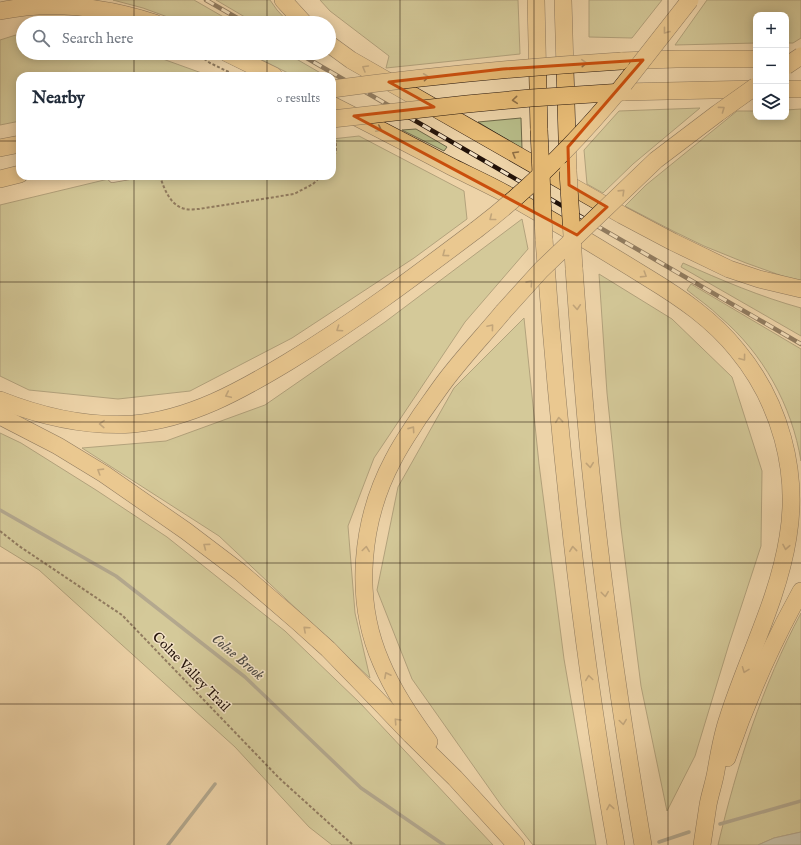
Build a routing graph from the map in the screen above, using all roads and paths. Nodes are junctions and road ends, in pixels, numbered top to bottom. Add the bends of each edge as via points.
1 (283, 0) edge
2 (536, 0) edge
3 (563, 0) edge
4 (690, 0) edge
5 (0, 11) edge
6 (131, 16) edge
7 (298, 16) edge
8 (336, 49) edge
9 (801, 56) edge
10 (753, 59) edge
11 (206, 60) edge
12 (241, 60) edge
13 (789, 60) edge
14 (801, 60) edge
15 (789, 64) edge
16 (229, 72) edge
17 (266, 72) edge
18 (336, 88) edge
19 (753, 88) edge
20 (753, 89) edge
21 (789, 89) edge
22 (801, 89) edge
23 (336, 107) edge
24 (336, 118) edge
25 (16, 145) edge
26 (0, 148) edge
27 (16, 175) edge
28 (0, 179) edge
29 (161, 180) edge
30 (317, 180) edge
31 (801, 289) edge
32 (0, 400) edge
33 (0, 416) edge
34 (0, 531) edge
35 (801, 591) edge
36 (715, 775) junction
37 (455, 778) junction
38 (353, 845) edge
39 (516, 845) edge
40 (616, 845) edge
41 (644, 845) edge
42 (702, 845) edge

1 - 7 highway
40 -> 2 highway, bridge via 595,719 558,410 544,239
3 -> 41 highway, bridge via 568,171 584,401 610,632
4 -> 32 highway, bridge via 620,88 565,150 504,209 386,297 270,373 190,412 133,424 91,423 53,418
5 - 6 highway via 77,6
31 -> 8 highway via 759,279 729,268 673,242 351,60
9 - 15 highway, bridge
18 -> 10 highway, bridge via 540,66 621,61
11 - 16 path
12 - 17 highway
13 - 14 highway
37 -> 19 highway, bridge via 396,691 380,661 371,631 364,576 365,554 377,497 387,472 396,453 445,380 541,270 656,160
20 -> 24 highway, bridge via 623,92 531,98
21 - 22 highway
23 -> 36 highway via 504,193 669,290 728,339 768,397 786,453 791,482 791,517 778,578 727,719
25 - 26 highway
27 - 28 highway
29 - 30 path via 169,197 177,206 199,209 294,194
37 -> 33 highway via 328,649 240,572 104,474 58,446
34 - 38 path, Colne Valley Trail via 122,615 279,778
35 - 36 highway via 761,670 723,770
36 - 42 highway
37 - 39 highway

